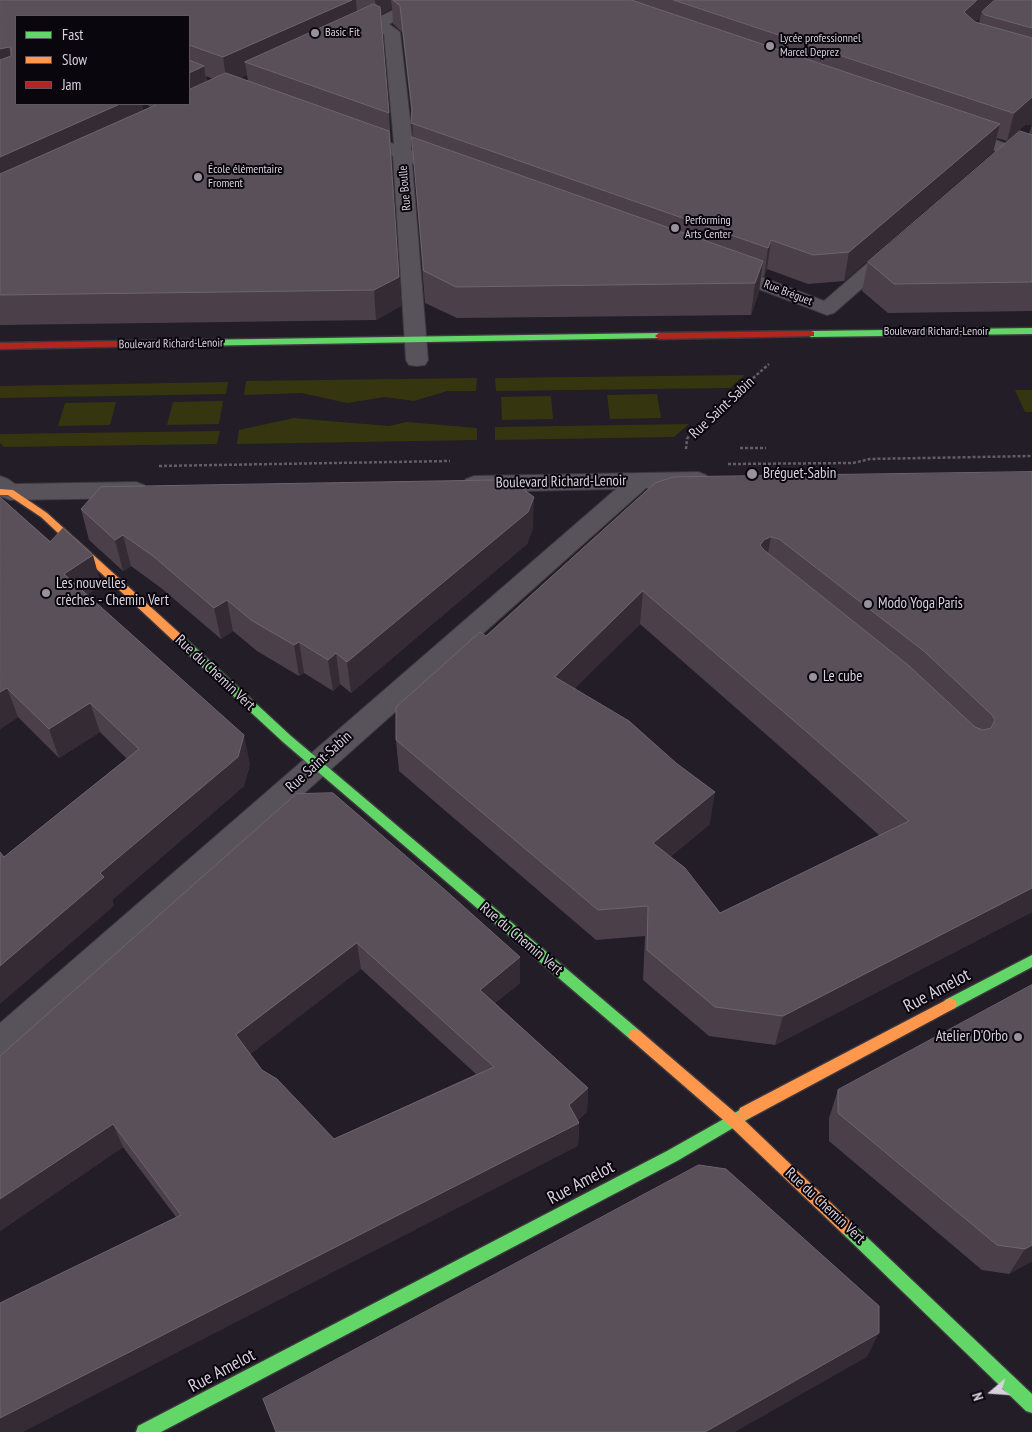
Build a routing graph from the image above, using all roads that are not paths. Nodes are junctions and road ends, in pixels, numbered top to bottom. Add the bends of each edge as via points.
1 (320, 0) edge
2 (427, 0) edge
3 (378, 24) junction
4 (332, 45) edge
5 (945, 127) edge
6 (337, 130) edge
7 (1026, 136) edge
8 (1008, 150) junction
9 (402, 154) junction
10 (1032, 159) edge
11 (990, 167) edge
12 (461, 175) edge
13 (910, 237) edge
14 (710, 265) edge
15 (827, 309) junction
16 (1032, 331) edge
17 (832, 333) junction
18 (416, 341) junction
19 (0, 346) edge
20 (417, 360) dead end
21 (723, 472) road end
22 (640, 481) junction
23 (453, 484) edge
24 (158, 489) edge
25 (3, 490) edge
26 (316, 764) junction
27 (1032, 961) edge
28 (0, 1044) edge
29 (734, 1120) junction
30 (1032, 1404) edge
31 (144, 1432) edge

1 - 3 street
2 - 3 street
3 - 4 street
3 - 9 street, Rue Boulle via 392,32
5 - 8 street
6 - 9 street
7 - 8 street
8 - 10 street
8 - 11 street
9 - 12 street
9 - 18 street, Rue Boulle
13 - 15 street
14 - 15 street, Rue Bréguet
15 - 17 street, Rue Bréguet
16 - 17 street, Boulevard Richard-Lenoir
17 - 18 street, Boulevard Richard-Lenoir
18 - 19 street, Boulevard Richard-Lenoir
18 - 20 street, Rue Boulle
21 - 22 street, Boulevard Richard-Lenoir
22 - 23 street, Boulevard Richard-Lenoir
22 - 26 street, Rue Saint-Sabin
24 - 25 street
25 - 26 street, Rue du Chemin Vert via 44,515
26 - 28 street, Rue Saint-Sabin
26 - 29 street, Rue du Chemin Vert
27 - 29 street, Rue Amelot
29 - 30 street, Rue du Chemin Vert
29 - 31 street, Rue Amelot via 672,1156

